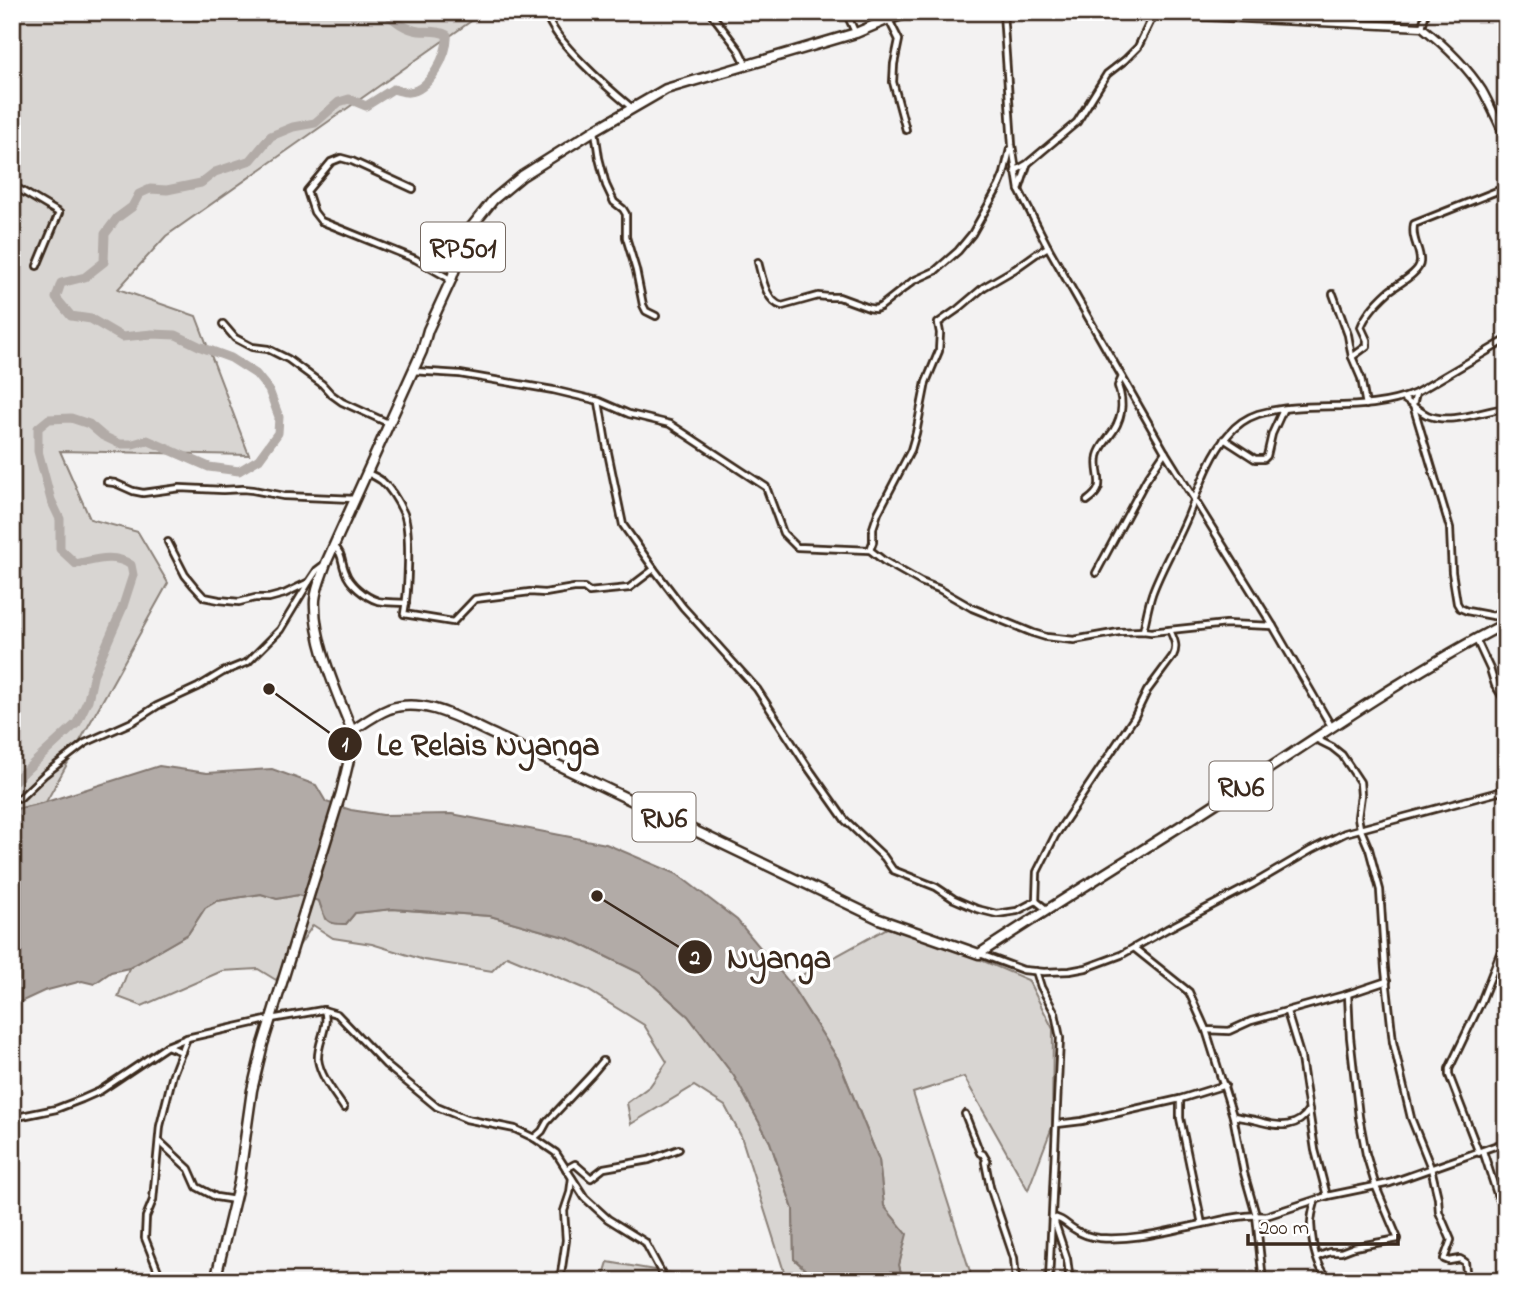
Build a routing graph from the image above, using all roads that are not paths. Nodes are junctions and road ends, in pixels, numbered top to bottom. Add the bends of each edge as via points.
1 (546, 12) edge
2 (710, 12) edge
3 (846, 12) edge
4 (913, 12) edge
5 (1003, 12) edge
6 (1117, 12) edge
7 (1282, 12) edge
8 (1426, 12) edge
9 (1154, 14) edge
10 (893, 16) edge
11 (1283, 21) junction
12 (1422, 27) junction
13 (856, 33) junction
14 (746, 64) junction
15 (632, 108) junction
16 (595, 130) junction
17 (906, 130) dead end
18 (1506, 139) edge
19 (1012, 145) junction
20 (1027, 164) junction
21 (1015, 171) junction
22 (12, 185) edge
23 (413, 189) dead end
24 (1019, 190) junction
25 (1506, 192) edge
26 (1048, 247) junction
27 (758, 262) dead end
28 (37, 266) dead end
29 (451, 280) junction
30 (1333, 294) dead end
31 (656, 316) dead end
32 (223, 324) dead end
33 (1506, 340) edge
34 (1352, 358) junction
35 (412, 370) junction
36 (1123, 376) junction
37 (1416, 393) junction
38 (1403, 398) junction
39 (599, 401) junction
40 (1366, 405) junction
41 (1413, 405) junction
42 (1506, 408) edge
43 (1283, 410) junction
44 (1435, 417) junction
45 (1419, 420) junction
46 (388, 423) junction
47 (1224, 439) junction
48 (1165, 452) junction
49 (366, 472) junction
50 (107, 482) dead end
51 (354, 499) junction
52 (1195, 499) junction
53 (1087, 501) dead end
54 (168, 542) dead end
55 (334, 545) junction
56 (870, 550) junction
57 (326, 563) junction
58 (654, 569) junction
59 (1096, 573) dead end
60 (309, 582) junction
61 (406, 603) junction
62 (1506, 607) edge
63 (1493, 616) junction
64 (1506, 622) edge
65 (1273, 626) junction
66 (1170, 630) junction
67 (1143, 631) junction
68 (1476, 639) junction
69 (1506, 702) edge
70 (1331, 726) junction
71 (352, 731) junction
72 (1314, 738) junction
73 (1506, 790) edge
74 (20, 798) dead end
75 (1360, 828) junction
76 (1036, 901) junction
77 (1046, 910) junction
78 (1506, 938) edge
79 (1134, 948) junction
80 (979, 954) junction
81 (1036, 971) junction
82 (1387, 981) junction
83 (1348, 994) junction
84 (323, 1010) junction
85 (1287, 1012) junction
86 (271, 1019) junction
87 (1206, 1030) junction
88 (187, 1038) junction
89 (167, 1046) junction
90 (182, 1052) junction
91 (603, 1061) dead end
92 (1225, 1086) junction
93 (1180, 1099) junction
94 (344, 1108) dead end
95 (1309, 1110) junction
96 (965, 1114) dead end
97 (1233, 1116) junction
98 (12, 1118) edge
99 (1057, 1124) junction
100 (534, 1138) junction
101 (159, 1140) junction
102 (1506, 1142) edge
103 (679, 1149) dead end
104 (1481, 1152) junction
105 (1430, 1168) junction
106 (566, 1169) junction
107 (572, 1178) junction
108 (1390, 1183) junction
109 (1376, 1187) junction
110 (1327, 1196) junction
111 (1381, 1196) junction
112 (235, 1200) junction
113 (1315, 1201) junction
114 (1052, 1208) junction
115 (1506, 1214) edge
116 (1256, 1215) junction
117 (1056, 1218) junction
118 (1202, 1224) junction
119 (1317, 1257) junction
120 (160, 1281) edge
121 (215, 1281) edge
122 (560, 1281) edge
123 (666, 1281) edge
124 (1016, 1281) edge
125 (1049, 1281) edge
126 (1070, 1281) edge
127 (1264, 1281) edge
128 (1332, 1281) edge
129 (1467, 1281) edge

1 - 15 street via 558,36
2 - 14 street
3 - 13 street
4 - 10 main road, RP501
5 - 19 street
6 - 9 street
7 - 11 street
8 - 12 street
9 - 11 street
9 - 20 street via 1138,47 1107,74 1077,122
10 - 13 main road, RP501
10 - 17 street via 899,40 893,82
11 - 12 street
12 - 18 street via 1482,90
13 - 14 main road, RP501
14 - 15 main road, RP501 via 666,89
15 - 16 main road, RP501
16 - 29 main road, RP501 via 493,200 469,230
16 - 31 street via 606,185 626,214 626,237 643,305
19 - 21 street
19 - 27 street via 999,186 972,234 934,271 880,307 869,309 839,297 818,296 782,306 765,287
20 - 21 street
20 - 24 street
21 - 24 street
22 - 28 street via 59,213
23 - 29 street via 341,158 331,162 307,191 321,221
24 - 26 street
25 - 34 street via 1502,189 1414,223 1420,262 1417,270 1365,316 1361,327 1367,346
26 - 36 street
26 - 56 street via 938,323 939,351 926,382 911,450 878,513
29 - 35 main road, RP501
30 - 34 street
32 - 46 street via 235,338 288,359 331,394
33 - 37 street
34 - 40 street
35 - 39 street via 460,374
35 - 46 main road, RP501
36 - 48 street
36 - 53 street via 1118,386 1122,410 1098,453 1098,490
37 - 38 street
37 - 41 street
38 - 40 street
38 - 41 street
39 - 56 street via 670,424 766,486 783,533 797,547
39 - 58 street via 623,525
40 - 43 street
41 - 44 street
41 - 45 street
42 - 44 street via 1468,417
43 - 47 street via 1243,420
43 - 47 street via 1264,459 1255,459
44 - 45 street
45 - 63 street via 1450,528 1457,603 1467,611
46 - 49 main road, RP501
47 - 52 street
48 - 52 street
48 - 59 street
49 - 51 main road, RP501
49 - 61 street via 382,481 405,516
50 - 51 street via 143,493 180,488 243,489
51 - 55 main road, RP501
52 - 65 street
52 - 67 street via 1155,586
54 - 60 street via 185,575 204,597 239,602 269,598
55 - 57 main road, RP501
55 - 61 street via 348,580 360,590 380,602
56 - 67 street via 921,582 1046,637 1074,640
57 - 60 street
57 - 71 main road, RP501 via 315,597 316,622
58 - 61 street via 635,585 620,590 574,588 475,599 453,622 404,614
58 - 76 street via 757,689 845,820 893,870 997,914
60 - 74 street via 280,630 248,662 85,743
62 - 63 street
63 - 64 street
64 - 68 main road, RN6
65 - 66 street via 1226,624
65 - 70 street
66 - 67 street
66 - 76 street via 1176,651 1055,836 1037,872
68 - 69 street
68 - 70 main road, RN6
70 - 72 main road, RN6
71 - 80 main road, RN6 via 392,708 413,705 440,711 879,919
71 - 86 main road via 341,793
72 - 75 street via 1342,755 1360,782
72 - 77 main road, RN6
73 - 75 street
75 - 79 street via 1311,850
75 - 82 street via 1380,890
76 - 77 street
77 - 80 main road, RN6
78 - 104 street via 1448,1069
79 - 81 street via 1086,968
79 - 87 street via 1189,992
80 - 81 street
81 - 99 street via 1055,1013 1060,1038
82 - 83 street
82 - 105 street via 1393,1042 1411,1118
83 - 85 street
83 - 109 street via 1359,1117
84 - 86 street
84 - 94 street via 326,1018 318,1062
84 - 100 street via 337,1014 386,1065 437,1107
85 - 87 street via 1229,1031
85 - 95 street via 1301,1058
86 - 88 street
86 - 112 main road via 251,1090
87 - 92 street
88 - 89 street
88 - 90 street
89 - 90 street
89 - 98 street via 100,1091 56,1109
90 - 101 street
91 - 100 street
92 - 93 street
92 - 97 street
93 - 99 street
93 - 118 street
95 - 97 street via 1288,1125
95 - 110 street
96 - 124 street via 987,1161
97 - 116 street
99 - 114 street
100 - 106 street via 556,1153
101 - 112 street via 189,1169 197,1187
101 - 120 street via 145,1238
102 - 104 street
103 - 106 street via 604,1168 591,1178 575,1164
104 - 105 street
104 - 115 street
105 - 108 street
105 - 129 street via 1439,1212 1451,1240 1444,1259 1465,1262
106 - 107 street
107 - 122 street via 564,1211 566,1240
107 - 123 street via 608,1219 645,1242
108 - 109 street
108 - 111 street
109 - 110 street
109 - 111 street
110 - 113 street
111 - 119 street via 1398,1239
112 - 121 main road
113 - 116 street
113 - 119 street via 1311,1222
114 - 117 street
114 - 125 street
116 - 118 street
116 - 127 street
117 - 118 street via 1099,1238 1140,1236
117 - 126 street
119 - 128 street

